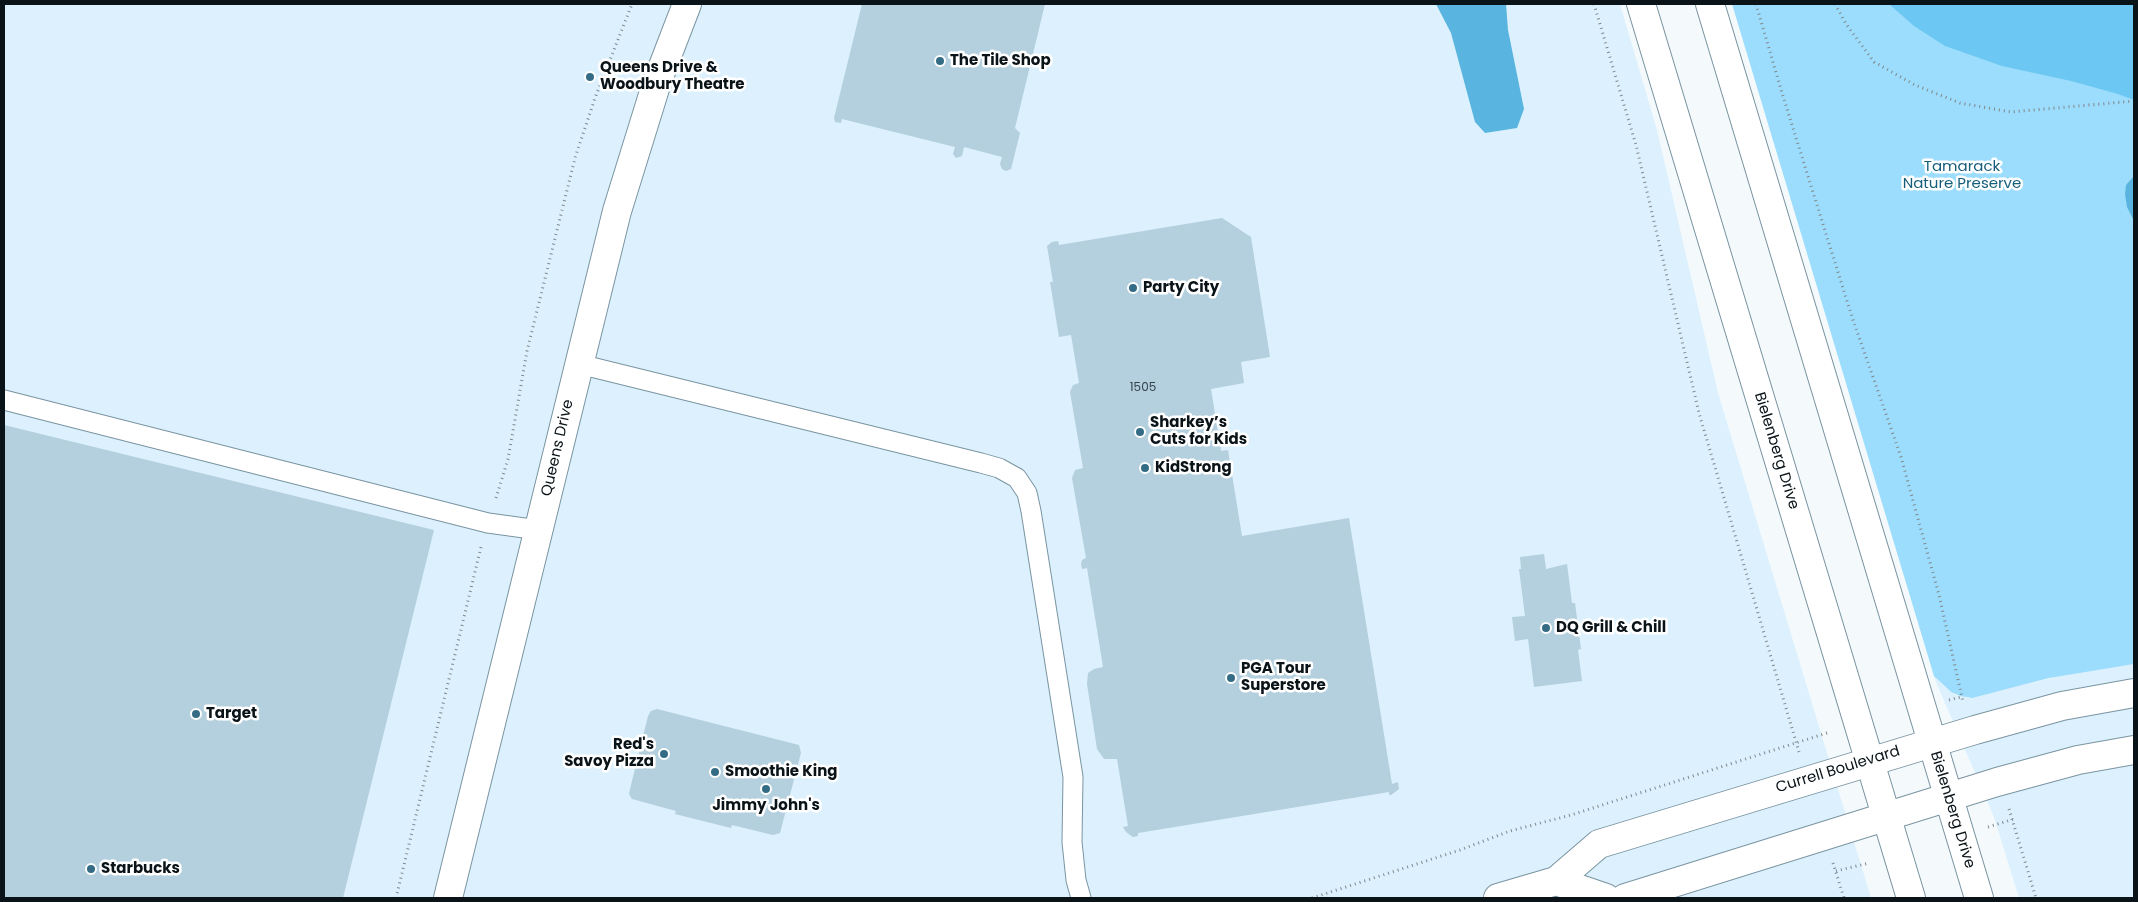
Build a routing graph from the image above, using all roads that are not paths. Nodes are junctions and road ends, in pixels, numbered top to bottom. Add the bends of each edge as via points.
1 (687, 4) edge
2 (1641, 4) edge
3 (1710, 4) edge
4 (578, 364) junction
5 (4, 400) edge
6 (539, 530) junction
7 (2134, 693) edge
8 (1931, 742) junction
9 (2134, 750) edge
10 (1869, 760) junction
11 (1948, 797) junction
12 (1886, 816) junction
13 (1556, 881) junction
14 (448, 898) edge
15 (1080, 898) edge
16 (1498, 898) edge
17 (1606, 898) edge
18 (1625, 898) edge
19 (1912, 898) edge
20 (1979, 898) edge

1 - 4 street, Queens Drive via 656,82 616,210
2 - 10 street, Bielenberg Drive
3 - 8 street, Bielenberg Drive
4 - 6 street, Queens Drive
4 - 15 lane via 999,468 1016,478 1027,493 1031,512 1072,767 1072,842
5 - 6 lane via 488,523
6 - 14 street, Queens Drive
7 - 8 street, Currell Boulevard via 2062,706
8 - 10 street, Currell Boulevard
8 - 11 street, Bielenberg Drive
9 - 11 street via 2078,760
10 - 12 street, Bielenberg Drive
10 - 13 street, Currell Boulevard via 1599,844
11 - 12 street
11 - 20 street, Bielenberg Drive
12 - 18 street
12 - 19 street, Bielenberg Drive
13 - 16 street, Currell Boulevard
13 - 17 street

